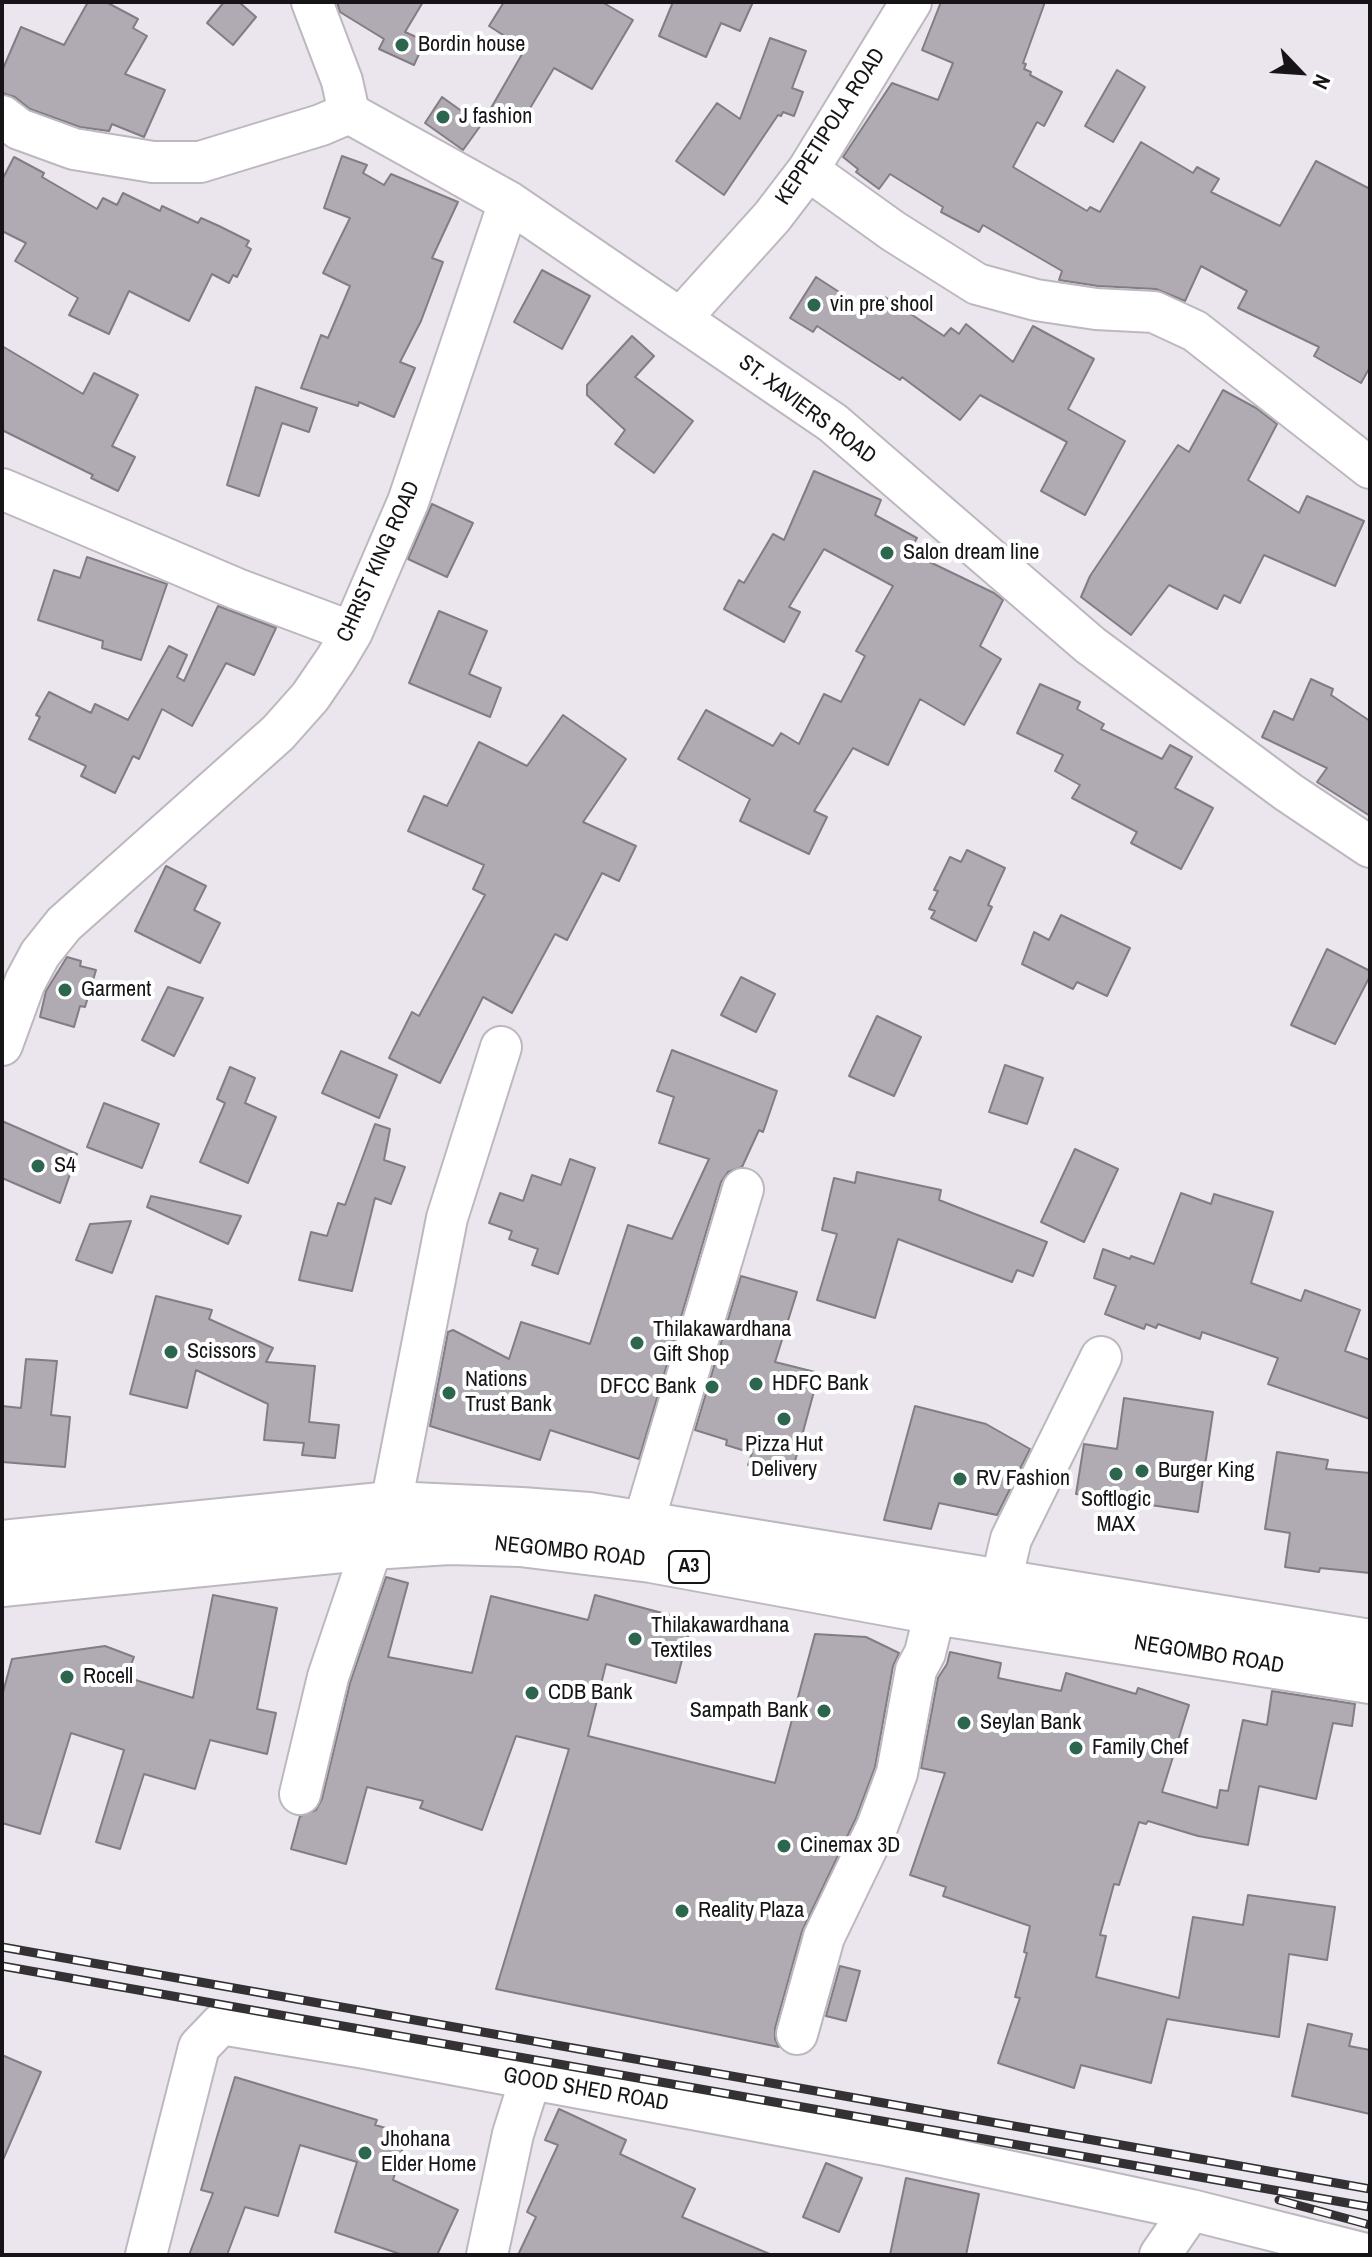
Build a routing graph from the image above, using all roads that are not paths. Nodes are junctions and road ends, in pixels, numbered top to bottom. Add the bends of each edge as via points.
1 (312, 2) edge
2 (911, 2) edge
3 (349, 113) junction
4 (2, 116) edge
5 (808, 170) junction
6 (509, 202) junction
7 (680, 319) junction
8 (1370, 468) edge
9 (2, 489) edge
10 (352, 632) junction
11 (1370, 847) edge
12 (14, 976) edge
13 (2, 1045) edge
14 (501, 1047) dead end
15 (743, 1189) dead end
16 (1101, 1357) dead end
17 (391, 1504) junction
18 (643, 1524) junction
19 (2, 1543) edge
20 (372, 1547) junction
21 (1001, 1581) junction
22 (2, 1584) edge
23 (935, 1612) junction
24 (1370, 1642) edge
25 (1370, 1681) edge
26 (300, 1794) dead end
27 (797, 2034) dead end
28 (530, 2080) junction
29 (1191, 2210) junction
30 (146, 2255) edge
31 (487, 2255) edge
32 (1160, 2255) edge
33 (1370, 2255) edge

1 - 3 street
2 - 5 street, KEPPETIPOLA ROAD
3 - 4 street via 200,162 153,162 74,149 19,129
3 - 6 street, ST. XAVIERS ROAD
5 - 7 street, KEPPETIPOLA ROAD
5 - 8 street via 977,284 1036,300 1154,312 1195,331
6 - 7 street, ST. XAVIERS ROAD
6 - 10 street, CHRIST KING ROAD via 408,502
7 - 11 street, ST. XAVIERS ROAD via 833,423 1090,645
9 - 10 street
10 - 12 street, CHRIST KING ROAD via 310,697 278,733 64,924
12 - 13 street, CHRIST KING ROAD
14 - 17 street via 447,1218
15 - 18 street
16 - 21 street via 1011,1539
17 - 18 highway, NEGOMBO ROAD / A3 via 589,1515
17 - 19 highway, NEGOMBO ROAD / A3
18 - 21 highway, NEGOMBO ROAD / A3
20 - 22 highway, NEGOMBO ROAD / A3
20 - 23 highway, NEGOMBO ROAD / A3 via 520,1544 651,1560
20 - 26 street via 328,1677
21 - 24 highway, NEGOMBO ROAD / A3
23 - 25 highway, NEGOMBO ROAD / A3
23 - 27 street via 916,1670 897,1773 824,1937
28 - 29 street, GOOD SHED ROAD via 881,2144
28 - 30 street, GOOD SHED ROAD via 221,2024 199,2047
28 - 31 street
29 - 32 street
29 - 33 street

